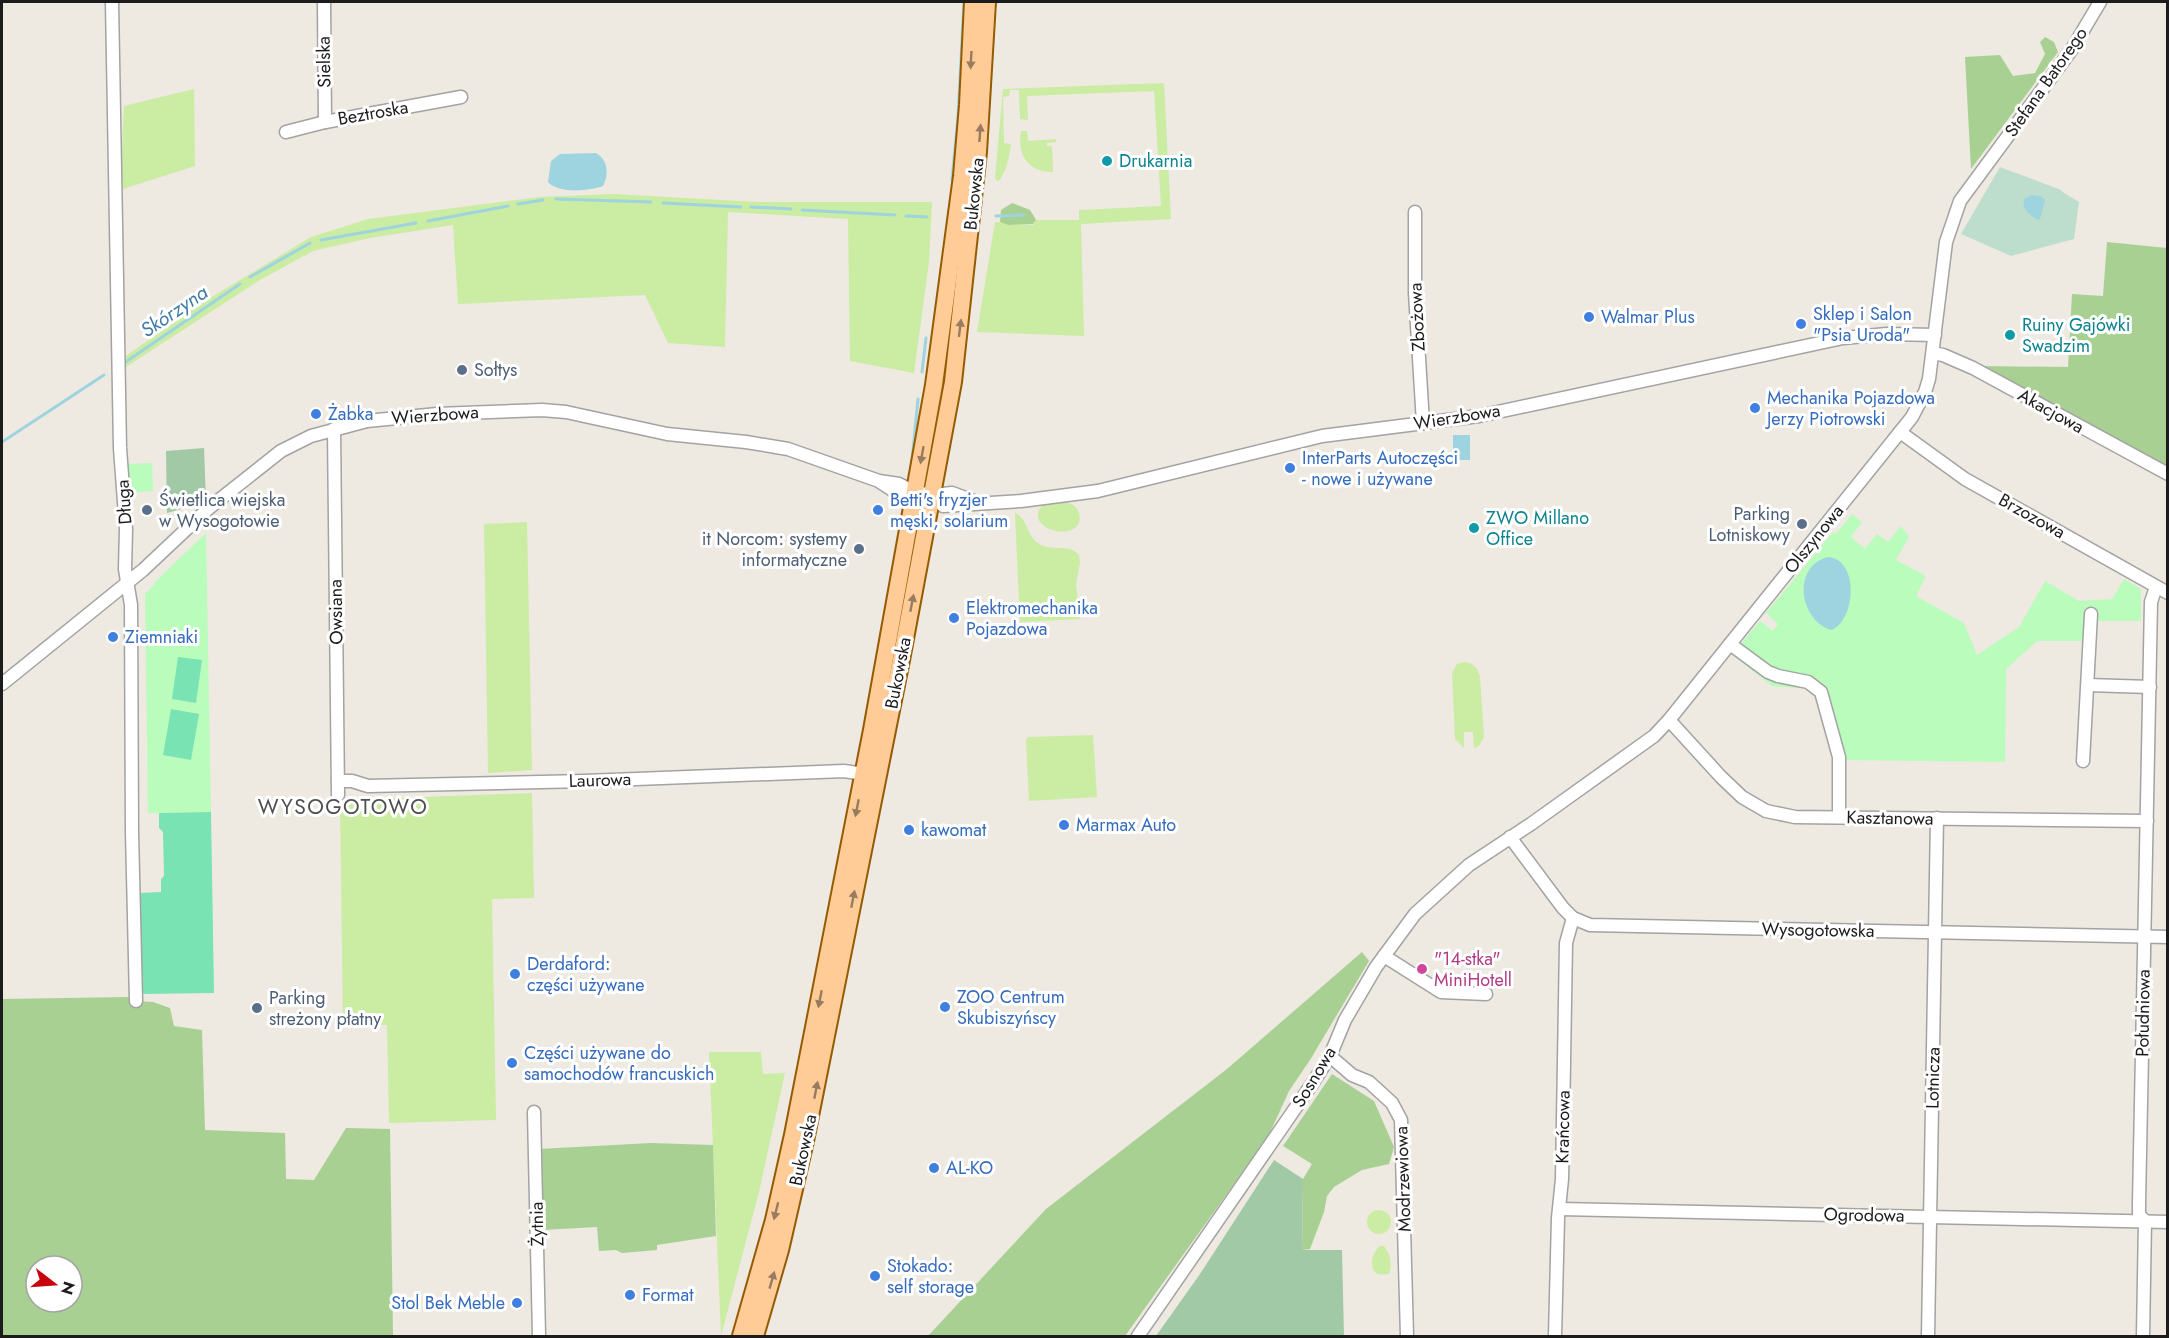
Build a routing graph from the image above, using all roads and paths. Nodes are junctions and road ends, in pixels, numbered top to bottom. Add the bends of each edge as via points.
1 (112, 2) edge
2 (324, 2) edge
3 (974, 2) edge
4 (987, 2) edge
5 (2100, 2) edge
6 (461, 97) dead end
7 (325, 122) junction
8 (286, 132) dead end
9 (1990, 160) joint
10 (1415, 212) dead end
11 (1935, 334) junction
12 (1933, 353) junction
13 (1423, 423) junction
14 (334, 429) junction
15 (1900, 432) junction
16 (938, 468) junction
17 (2168, 474) edge
18 (915, 492) junction
19 (952, 493) junction
20 (932, 495) junction
21 (980, 504) junction
22 (127, 582) junction
23 (2162, 590) edge
24 (2091, 614) dead end
25 (1730, 644) junction
26 (2, 684) edge
27 (2088, 685) junction
28 (2150, 687) junction
29 (1670, 720) junction
30 (2083, 761) dead end
31 (864, 774) junction
32 (338, 781) junction
33 (338, 795) dead end
34 (1839, 817) junction
35 (1937, 819) junction
36 (2147, 821) junction
37 (1510, 837) junction
38 (1573, 918) junction
39 (1936, 932) junction
40 (2145, 936) junction
41 (2168, 937) edge
42 (1384, 956) junction
43 (1486, 994) dead end
44 (136, 1001) dead end
45 (1330, 1056) junction
46 (534, 1112) dead end
47 (1560, 1209) junction
48 (1930, 1216) junction
49 (2145, 1221) junction
50 (2168, 1222) edge
51 (539, 1336) edge
52 (741, 1336) edge
53 (755, 1336) edge
54 (1138, 1336) edge
55 (1407, 1336) edge
56 (1555, 1336) edge
57 (1928, 1336) edge
58 (2143, 1336) edge

1 - 22 street, Długa via 120,448
2 - 7 street, Sielska
3 -> 18 main road, Bukowska via 961,185 940,350
16 -> 4 main road, Bukowska via 966,274
5 - 9 street, Stefana Batorego via 2072,49
6 - 7 street, Beztroska
7 - 8 street, Beztroska
9 - 11 street, Olszynowa via 1964,196 1950,226
10 - 13 street, Zbożowa via 1415,292
11 - 12 street, Olszynowa
11 - 13 street, Wierzbowa via 1843,338 1501,411
12 - 15 street, Olszynowa via 1925,392
12 - 17 street, Akacjowa via 1973,368
13 - 21 street, Wierzbowa via 1322,436 1098,491
14 - 18 street, Wierzbowa via 419,415 556,411 667,435 776,446 879,481 897,493
14 - 22 street, Wierzbowa via 298,441 276,454
14 - 32 street, Owsiana
15 - 23 street, Brzozowa via 1965,479
15 - 25 street, Olszynowa
16 - 19 street
16 - 20 main road, Bukowska
18 - 20 street, Wierzbowa
18 - 31 main road, Bukowska
19 - 20 street, Wierzbowa
19 - 21 street, Wierzbowa
20 - 21 street, Wierzbowa via 943,506
53 -> 20 main road, Bukowska via 806,1140
22 - 26 street, Wierzbowa
22 - 44 street, Długa via 131,605
23 - 28 street, Południowa via 2151,598
24 - 27 street
25 - 29 street, Olszynowa
25 - 34 street via 1768,672 1808,682 1821,692 1839,757
27 - 28 street
27 - 30 street
28 - 36 street, Południowa
29 - 34 street, Kasztanowa via 1731,788 1766,811 1795,817
29 - 37 street, Olszynowa via 1645,742
31 - 32 street, Laurowa via 844,771 369,786
31 -> 52 main road, Bukowska via 789,1156
32 - 33 street, Owsiana
34 - 35 street, Kasztanowa
35 - 36 street, Kasztanowa
35 - 39 street, Lotnicza
36 - 40 street, Południowa
37 - 38 street
37 - 42 street, Sosnowa via 1455,875 1415,914
38 - 39 street, Wysogotowska via 1590,925 1609,926
38 - 47 street, Krańcowa via 1566,944
39 - 40 street, Wysogotowska
39 - 48 street, Lotnicza
40 - 41 street, Wysogotowska
40 - 49 street, Południowa via 2139,1215
42 - 43 street via 1441,992
42 - 45 street, Sosnowa via 1345,1020
45 - 54 street, Sosnowa
45 - 55 street, Modrzewiowa via 1352,1075 1369,1082 1392,1103 1401,1120
46 - 51 street, Żytnia
47 - 48 street, Ogrodowa
47 - 56 street, Krańcowa
48 - 49 street, Ogrodowa
48 - 57 street, Lotnicza
49 - 50 street, Ogrodowa
49 - 58 street, Południowa

